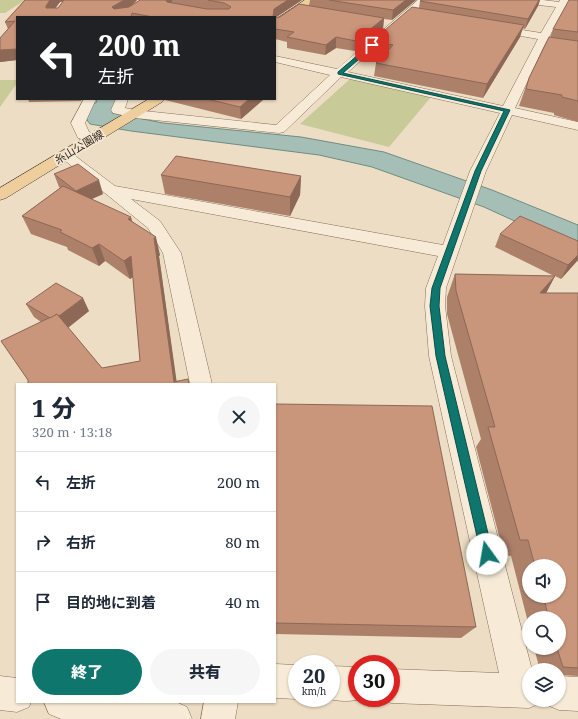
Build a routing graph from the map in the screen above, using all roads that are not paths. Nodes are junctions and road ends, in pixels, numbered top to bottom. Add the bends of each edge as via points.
1 (311, 0) edge
2 (424, 0) edge
3 (522, 0) edge
4 (564, 3) edge
5 (578, 8) edge
6 (298, 9) junction
7 (313, 11) edge
8 (408, 14) junction
9 (423, 17) edge
10 (276, 23) edge
11 (380, 23) edge
12 (395, 26) junction
13 (484, 27) edge
14 (545, 37) junction
15 (538, 48) junction
16 (552, 50) edge
17 (276, 59) edge
18 (339, 73) junction
19 (90, 100) edge
20 (122, 100) edge
21 (156, 100) edge
22 (507, 110) junction
23 (135, 114) junction
24 (578, 126) edge
25 (93, 138) junction
26 (65, 155) junction
27 (109, 190) junction
28 (0, 195) edge
29 (449, 252) junction
30 (201, 383) edge
31 (276, 681) edge
32 (288, 682) edge
33 (522, 683) edge
34 (400, 686) edge
35 (522, 691) edge
36 (0, 693) edge
37 (566, 693) edge
38 (578, 694) edge
39 (16, 695) edge
40 (68, 703) edge
41 (221, 703) edge
42 (175, 719) edge
43 (218, 719) edge

1 - 6 main road
2 - 8 street
3 - 4 street
4 - 5 street
4 - 14 street
6 - 7 street
6 - 10 main road
8 - 9 street
8 - 12 street
11 - 12 street
12 - 18 street
13 - 14 street
14 - 15 street
15 - 16 street
15 - 22 street
17 - 18 street
18 - 22 street
18 - 23 street via 279,129
19 - 25 street via 78,123 83,135
20 - 23 street via 118,110
21 - 23 main road, 糸山公園線
22 - 24 street
22 - 29 street via 478,171
23 - 25 main road, 糸山公園線
25 - 26 main road, 糸山公園線
26 - 27 street
26 - 28 main road, 糸山公園線
27 - 29 street
27 - 30 street via 154,225 172,253
29 - 33 street via 436,288 435,306 440,356
31 - 32 street
34 - 35 street
36 - 39 street
37 - 38 street
40 - 42 street
41 - 43 street

